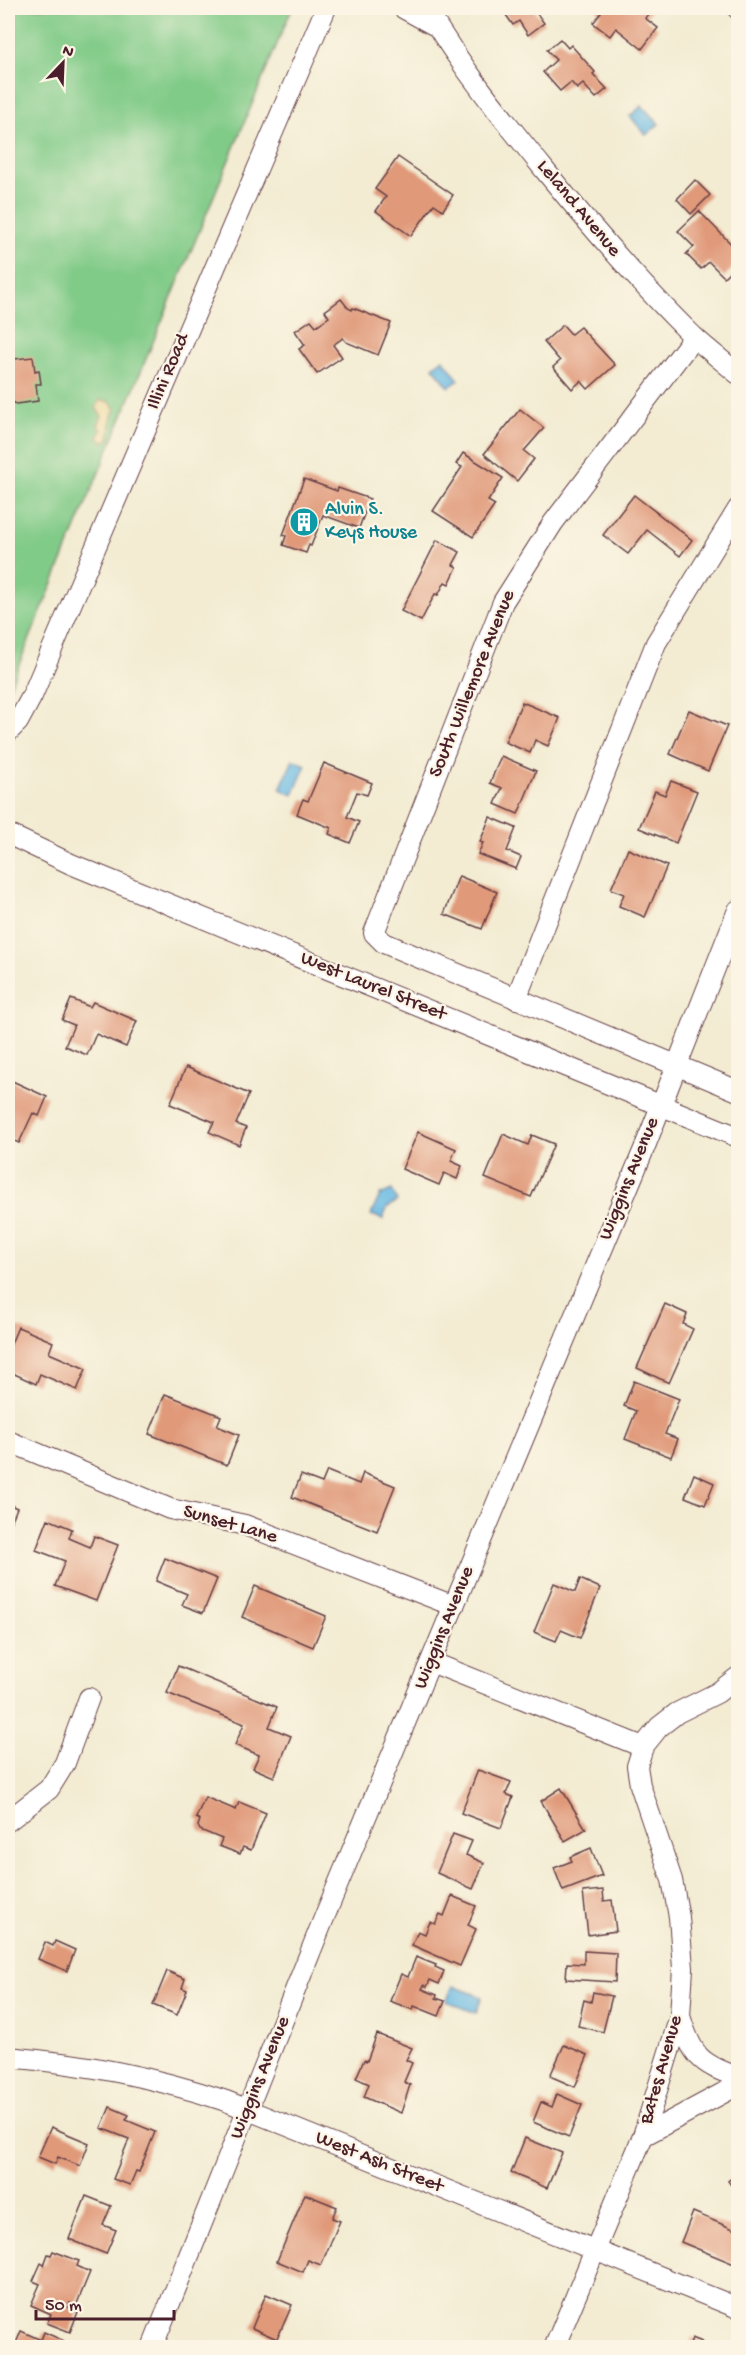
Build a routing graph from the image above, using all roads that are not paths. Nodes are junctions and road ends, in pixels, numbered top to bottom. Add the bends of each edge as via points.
1 (326, 8) edge
2 (403, 8) edge
3 (426, 8) edge
4 (437, 27) junction
5 (694, 337) junction
6 (738, 374) edge
7 (738, 509) edge
8 (8, 732) edge
9 (8, 834) edge
10 (738, 909) edge
11 (516, 999) junction
12 (676, 1066) junction
13 (738, 1091) edge
14 (661, 1105) junction
15 (738, 1137) edge
16 (8, 1441) edge
17 (454, 1606) junction
18 (431, 1662) junction
19 (738, 1677) edge
20 (89, 1698) dead end
21 (643, 1747) junction
22 (8, 1821) edge
23 (680, 2016) junction
24 (8, 2057) edge
25 (738, 2077) edge
26 (738, 2085) edge
27 (249, 2110) junction
28 (643, 2136) junction
29 (595, 2250) junction
30 (738, 2308) edge
31 (152, 2348) edge
32 (554, 2348) edge

1 - 8 street, Illini Road via 32,696
2 - 4 street
3 - 4 street, Leland Avenue
4 - 5 street, Leland Avenue via 579,212
5 - 6 street, Leland Avenue
5 - 11 street, South Willemore Avenue via 553,523 503,602 374,933 384,944
7 - 11 street via 656,643
9 - 14 street, West Laurel Street via 71,864
10 - 12 street, Wiggins Avenue
11 - 12 street
12 - 13 street
12 - 14 street, Wiggins Avenue
14 - 15 street, West Laurel Street
14 - 17 street, Wiggins Avenue
16 - 17 street, Sunset Lane via 170,1509 245,1525
17 - 18 street, Wiggins Avenue
18 - 21 street
18 - 27 street, Wiggins Avenue
19 - 21 street, Bates Avenue via 658,1726
20 - 22 street via 66,1763 49,1789
21 - 23 street, Bates Avenue via 637,1766 640,1785 672,1880 679,1917 683,1968
23 - 25 street via 689,2044 699,2058
23 - 28 street, Bates Avenue
24 - 27 street, West Ash Street via 117,2070 171,2083
26 - 28 street
27 - 29 street, West Ash Street
27 - 31 street, Wiggins Avenue
28 - 29 street, Bates Avenue
29 - 30 street, West Ash Street
29 - 32 street, Bates Avenue

